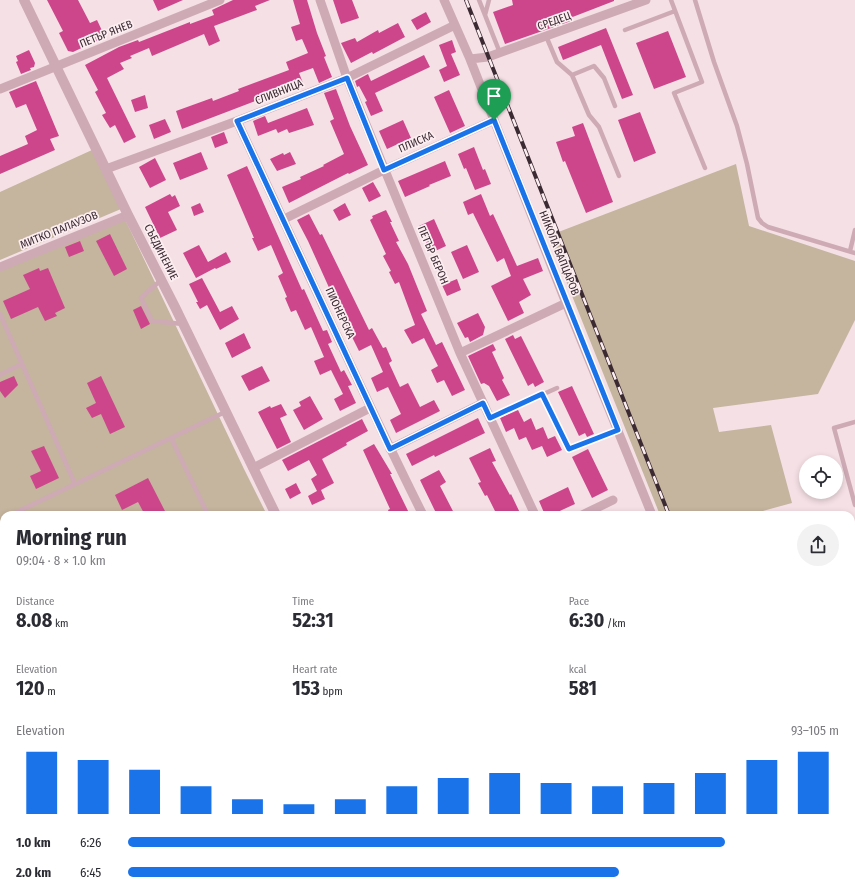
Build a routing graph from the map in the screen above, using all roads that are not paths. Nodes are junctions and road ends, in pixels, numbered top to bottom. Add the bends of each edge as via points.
1 (24, 0) edge
2 (220, 0) edge
3 (320, 0) edge
4 (444, 0) edge
5 (479, 0) edge
6 (489, 0) edge
7 (646, 0) edge
8 (671, 0) edge
9 (695, 0) edge
10 (675, 10) junction
11 (485, 15) junction
12 (455, 25) junction
13 (625, 30) dead end
14 (546, 36) junction
15 (500, 53) junction
16 (470, 59) junction
17 (57, 66) junction
18 (572, 75) junction
19 (347, 78) junction
20 (0, 89) edge
21 (615, 106) dead end
22 (494, 120) junction
23 (237, 121) junction
24 (704, 168) dead end
25 (106, 169) junction
26 (384, 170) junction
27 (619, 176) dead end
28 (128, 214) junction
29 (284, 219) junction
30 (855, 230) edge
31 (853, 252) edge
32 (0, 267) edge
33 (161, 280) junction
34 (566, 303) junction
35 (0, 314) edge
36 (183, 324) junction
37 (460, 353) junction
38 (22, 364) junction
39 (0, 375) edge
40 (557, 388) dead end
41 (542, 394) junction
42 (483, 403) junction
43 (370, 408) junction
44 (225, 412) junction
45 (490, 418) junction
46 (855, 422) edge
47 (618, 430) junction
48 (171, 438) junction
49 (390, 449) junction
50 (253, 468) junction
51 (75, 484) junction
52 (613, 500) dead end
53 (855, 505) edge
54 (22, 509) joint
55 (18, 511) edge
56 (206, 511) edge
57 (274, 511) edge
58 (421, 511) edge
59 (533, 511) edge
60 (590, 511) edge
61 (650, 511) edge

1 - 17 street, СЪЕДИНЕНИЕ
2 - 17 street, ПЕТЪР ЯНЕВ
3 - 19 street, ПЕТЪР БЕРОН
4 - 12 street, НИКОЛА ВАПЦАРОВ
5 - 11 lane
6 - 11 lane
7 - 14 street, СРЕДЕЦ
8 - 10 lane
9 - 31 lane via 739,134 758,218 768,227
10 - 13 lane
10 - 24 lane via 702,82 674,93
11 - 15 lane
12 - 16 street, НИКОЛА ВАПЦАРОВ
12 - 19 street, СЛИВНИЦА
14 - 15 street, СРЕДЕЦ
14 - 18 lane via 557,62
15 - 16 street, СРЕДЕЦ
16 - 22 street, НИКОЛА ВАПЦАРОВ
17 - 20 street, ПЕТЪР ЯНЕВ
17 - 25 street, СЪЕДИНЕНИЕ
18 - 21 lane via 594,66 604,78
18 - 27 lane via 589,115 599,127
19 - 23 street, СЛИВНИЦА
19 - 26 street, ПЕТЪР БЕРОН
22 - 26 street, ПЛИСКА
22 - 34 street, НИКОЛА ВАПЦАРОВ
23 - 25 street, СЛИВНИЦА
23 - 29 street, ПИОНЕРСКА
25 - 28 street, СЪЕДИНЕНИЕ
26 - 29 street, ПЛИСКА
26 - 37 street, ПЕТЪР БЕРОН
28 - 32 street, МИТКО ПАЛАУЗОВ
28 - 33 street, СЪЕДИНЕНИЕ
29 - 43 street, ПИОНЕРСКА
30 - 31 lane
33 - 36 street, СЪЕДИНЕНИЕ
33 - 36 lane via 141,298 152,321
34 - 37 street
34 - 47 street, НИКОЛА ВАПЦАРОВ
35 - 38 lane
36 - 44 street, СЪЕДИНЕНИЕ
37 - 42 street, ПЕТЪР БЕРОН
38 - 39 lane
38 - 51 lane
40 - 41 lane
41 - 45 lane
41 - 47 lane via 569,449
42 - 45 street, ПЕТЪР БЕРОН
42 - 49 street
43 - 49 street, ПИОНЕРСКА
43 - 50 street
44 - 48 lane
44 - 50 street, СЪЕДИНЕНИЕ
45 - 59 street, ПЕТЪР БЕРОН
46 - 53 lane via 834,428
47 - 61 street, НИКОЛА ВАПЦАРОВ
48 - 51 lane
48 - 56 lane
49 - 58 street, ПИОНЕРСКА
50 - 57 street, СЪЕДИНЕНИЕ
51 - 54 lane
52 - 60 street
54 - 55 lane

